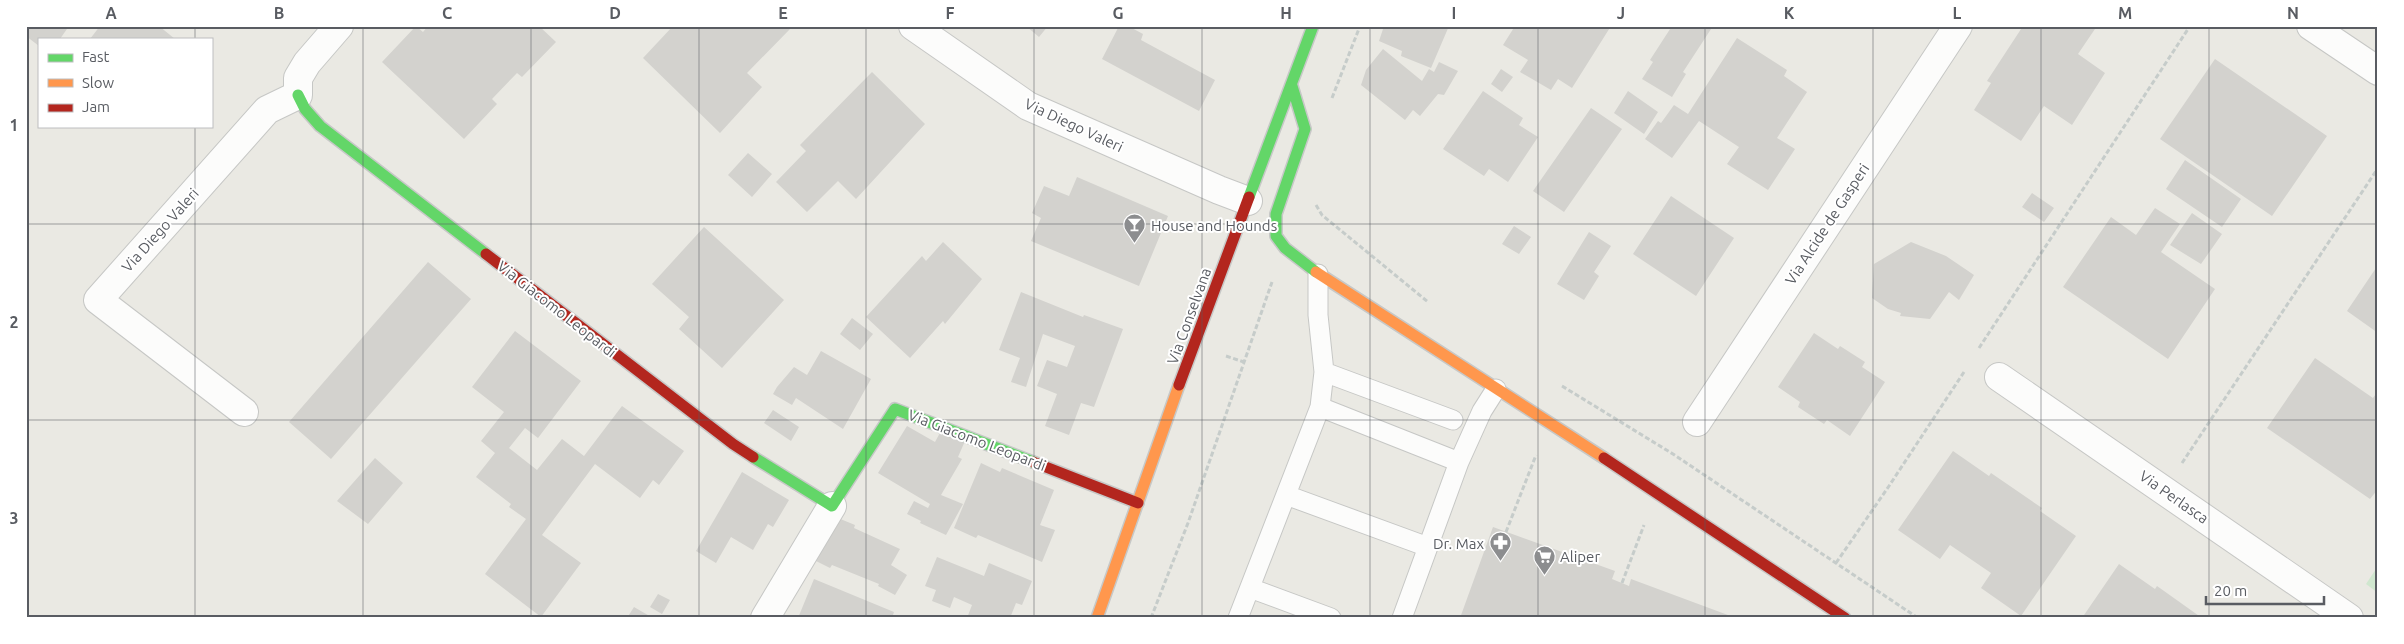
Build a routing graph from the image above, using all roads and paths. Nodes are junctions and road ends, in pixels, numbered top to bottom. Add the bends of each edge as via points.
1 (339, 26) edge
2 (913, 26) edge
3 (1313, 26) edge
4 (1958, 26) edge
5 (2190, 26) edge
6 (2311, 26) edge
7 (2378, 71) edge
8 (1292, 86) junction
9 (298, 94) junction
10 (2378, 168) edge
11 (1313, 199) dead end
12 (1248, 201) junction
13 (1285, 248) junction
14 (1318, 274) junction
15 (1434, 307) dead end
16 (1977, 352) dead end
17 (1967, 368) dead end
18 (1324, 372) junction
19 (1999, 378) dead end
20 (1560, 385) dead end
21 (1496, 389) junction
22 (1320, 407) junction
23 (244, 412) dead end
24 (1454, 420) dead end
25 (1696, 422) dead end
26 (1537, 454) dead end
27 (1459, 462) junction
28 (2165, 490) junction
29 (1286, 495) junction
30 (1138, 502) junction
31 (832, 506) junction
32 (1645, 521) dead end
33 (1506, 532) dead end
34 (1428, 547) junction
35 (1836, 563) junction
36 (1622, 583) dead end
37 (1250, 588) junction
38 (765, 618) edge
39 (1098, 618) edge
40 (1151, 618) edge
41 (1238, 618) edge
42 (1331, 618) edge
43 (1402, 618) edge
44 (1845, 618) edge
45 (1918, 618) edge
46 (2349, 618) edge

1 - 9 street via 307,63 298,78
2 - 12 street, Via Diego Valeri via 1028,106
3 - 8 street, Via Conselvana
4 - 25 street, Via Alcide de Gasperi
5 - 16 path
6 - 7 street
8 - 12 street, Via Conselvana
8 - 13 street via 1305,129 1276,214 1276,236
9 - 23 street, Via Diego Valeri via 267,110 98,300
9 - 31 street, Via Giacomo Leopardi via 305,109 320,126 343,144 733,444
10 - 28 path
11 - 15 path via 1322,215
12 - 30 street, Via Conselvana
13 - 14 street
13 - 40 path
14 - 18 lane via 1318,315
14 - 21 street
17 - 35 path
18 - 22 lane
18 - 24 lane
19 - 28 street, Via Perlasca
20 - 35 path via 1673,454
21 - 27 lane via 1482,411
21 - 44 street
22 - 27 lane
22 - 29 lane
26 - 33 path
27 - 34 lane
28 - 46 street, Via Perlasca
29 - 34 lane
29 - 37 lane
30 - 31 street, Via Giacomo Leopardi via 896,409
30 - 39 street, Via Conselvana
31 - 38 street, Via Giacomo Leopardi
32 - 36 path
34 - 43 lane
35 - 45 path
37 - 41 lane
37 - 42 lane

